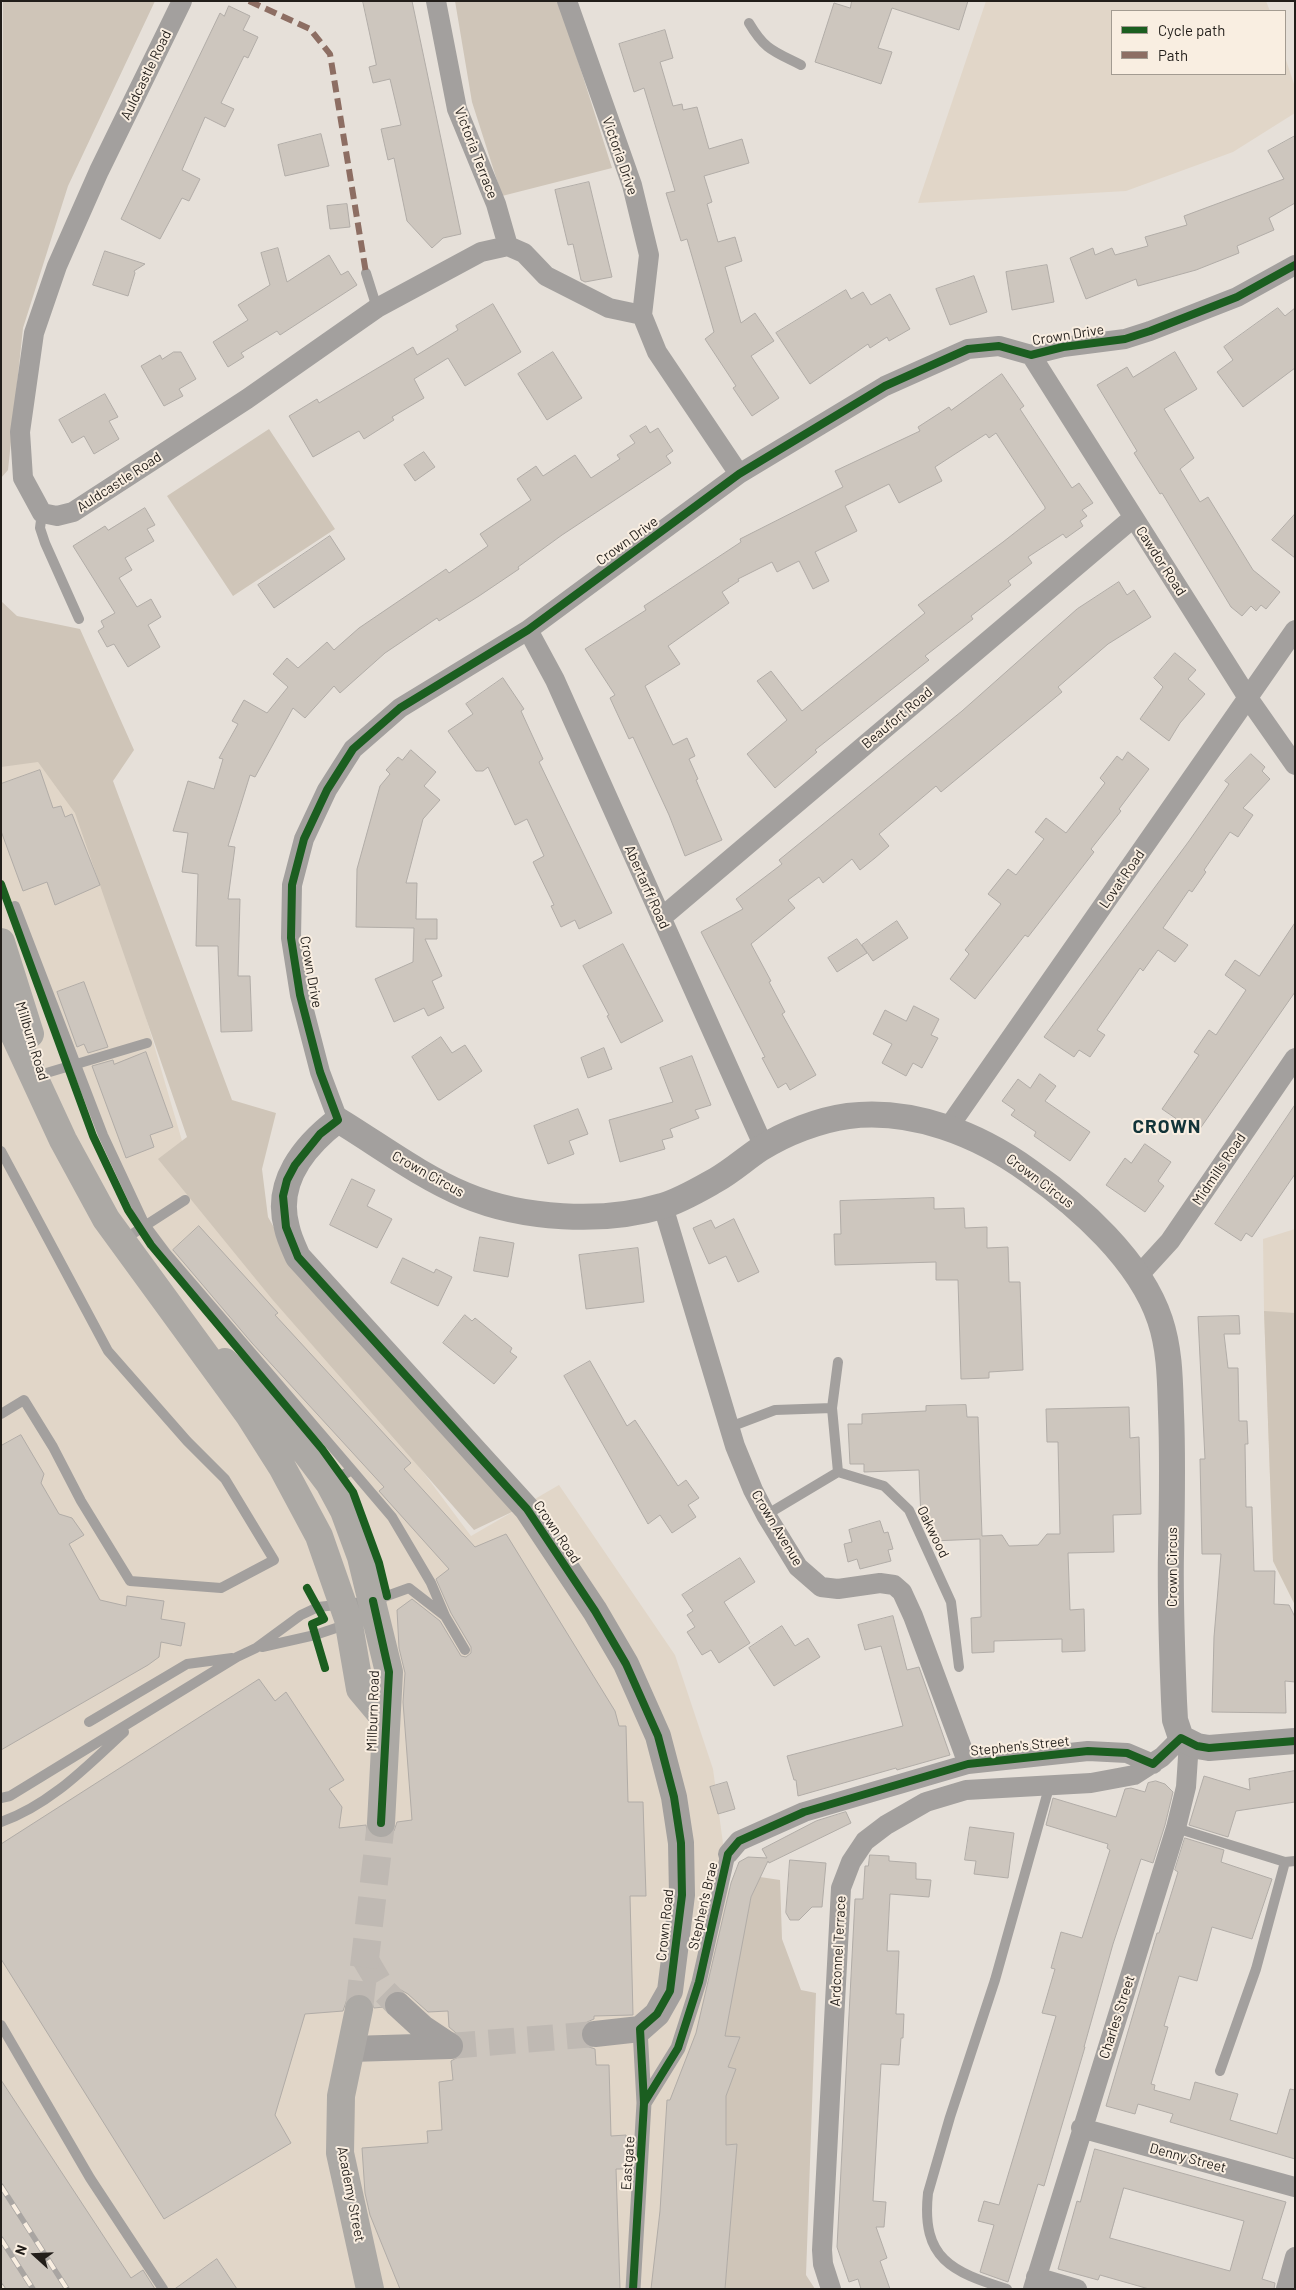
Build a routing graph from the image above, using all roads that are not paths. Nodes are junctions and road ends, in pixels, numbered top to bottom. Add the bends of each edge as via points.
1 (182, 1) edge
2 (436, 1) edge
3 (567, 1) edge
4 (749, 23) dead end
5 (801, 65) dead end
6 (508, 246) junction
7 (1295, 265) edge
8 (366, 273) dead end
9 (377, 308) junction
10 (642, 315) junction
11 (1031, 355) junction
12 (739, 474) junction
13 (42, 513) junction
14 (1133, 518) junction
15 (79, 618) dead end
16 (528, 630) junction
17 (1295, 630) edge
18 (1248, 698) junction
19 (1295, 764) edge
20 (15, 906) dead end
21 (661, 918) junction
22 (1, 942) edge
23 (1, 1006) edge
24 (147, 1043) dead end
25 (1295, 1058) edge
26 (77, 1064) junction
27 (43, 1074) junction
28 (338, 1120) junction
29 (948, 1128) junction
30 (63, 1140) junction
31 (764, 1147) junction
32 (1, 1151) edge
33 (184, 1200) dead end
34 (664, 1206) junction
35 (145, 1225) junction
36 (122, 1241) junction
37 (1138, 1276) junction
38 (176, 1314) junction
39 (838, 1362) dead end
40 (832, 1408) junction
41 (1, 1414) edge
42 (730, 1427) junction
43 (838, 1472) junction
44 (341, 1476) junction
45 (766, 1515) junction
46 (373, 1601) junction
47 (345, 1612) junction
48 (445, 1616) junction
49 (256, 1648) junction
50 (465, 1650) dead end
51 (237, 1657) junction
52 (959, 1667) dead end
53 (142, 1716) junction
54 (386, 1720) junction
55 (89, 1722) dead end
56 (1185, 1740) junction
57 (1295, 1741) edge
58 (968, 1764) junction
59 (1152, 1764) junction
60 (1050, 1784) junction
61 (1, 1798) edge
62 (804, 1812) joint
63 (1, 1822) edge
64 (381, 1823) tunnel mouth
65 (1176, 1828) junction
66 (728, 1854) joint
67 (1290, 1862) edge
68 (398, 2006) tunnel mouth
69 (359, 2009) tunnel mouth
70 (1, 2025) edge
71 (640, 2029) junction
72 (595, 2034) tunnel mouth
73 (678, 2048) joint
74 (350, 2049) junction
75 (1220, 2071) dead end
76 (644, 2103) junction
77 (1081, 2128) junction
78 (1295, 2187) edge
79 (1295, 2257) edge
80 (1034, 2283) edge
81 (163, 2289) edge
82 (370, 2289) edge
83 (633, 2289) edge
84 (831, 2289) edge
85 (1007, 2289) edge
86 (1077, 2289) edge
87 (1286, 2289) edge

1 - 13 street, Auldcastle Road via 99,171 57,266 34,333 20,432 23,478
2 - 6 street, Victoria Terrace via 457,110 496,204
3 - 10 street, Victoria Drive via 632,185 648,255
4 - 5 lane via 761,42
6 - 9 street, Auldcastle Road via 481,252
6 - 10 street via 524,253 546,276 609,308
7 - 11 street, Crown Drive via 1237,297 1150,331 1124,339
8 - 9 lane
9 - 13 street, Auldcastle Road via 248,399 74,512 57,516
10 - 12 street, Victoria Drive via 657,352
11 - 12 street, Crown Drive via 999,346 968,349 885,386
11 - 14 street, Cawdor Road
12 - 16 street, Crown Drive
13 - 15 lane via 40,528
14 - 18 street, Cawdor Road
14 - 21 street, Beaufort Road
16 - 21 street, Abertarff Road via 555,680
16 - 28 street, Crown Drive via 400,708 353,749 327,790 304,839 292,885 291,938 300,995 320,1072
17 - 18 street, Lovat Road
18 - 19 street, Cawdor Road
18 - 29 street, Lovat Road
20 - 26 lane
21 - 31 street, Abertarff Road
22 - 27 main road, Millburn Road
23 - 30 main road, Millburn Road
24 - 26 lane
25 - 37 street, Midmills Road via 1170,1240
26 - 27 lane
26 - 35 lane via 103,1135
27 - 30 main road, Millburn Road
28 - 34 street, Crown Circus via 440,1182 466,1196 495,1205 530,1213 570,1216 615,1215
28 - 71 street, Crown Road via 320,1134 287,1180 284,1196 286,1227 298,1257 527,1509 626,1664 658,1736 674,1797 681,1843 682,1895 670,1991 657,2014
29 - 31 street, Crown Circus via 894,1115 846,1116 806,1127
29 - 37 street, Crown Circus via 1005,1154 1059,1192 1099,1229
30 - 36 main road, Millburn Road via 106,1219
31 - 34 street, Crown Circus via 716,1180
32 - 41 lane via 108,1351 225,1480 274,1560 221,1588 130,1581 24,1400
33 - 35 lane
34 - 42 street, Crown Avenue
35 - 36 lane
35 - 44 lane
36 - 38 main road, Millburn Road
37 - 56 street, Crown Circus via 1160,1319 1169,1364 1173,1459 1170,1576 1174,1700 1175,1720
38 - 44 main road, Millburn Road
38 - 47 main road, Millburn Road via 282,1467 319,1536
39 - 40 lane
40 - 42 lane via 775,1410
40 - 43 lane
42 - 45 street, Crown Avenue via 753,1490
43 - 45 lane
43 - 52 lane, Oakwood via 884,1486 909,1510 951,1602
44 - 46 main road, Millburn Road via 344,1510
44 - 48 lane via 392,1517 431,1583
45 - 58 street, Crown Avenue via 798,1567 821,1587 838,1589 880,1583 894,1585 902,1592
46 - 47 lane
46 - 47 lane
46 - 48 lane via 409,1588
46 - 54 main road, Millburn Road via 389,1672
47 - 49 lane via 339,1627
47 - 49 lane via 318,1607 301,1614
47 - 54 main road, Millburn Road via 360,1689
48 - 50 lane
49 - 51 lane
51 - 53 lane
51 - 55 lane via 187,1664
53 - 61 lane via 10,1796
53 - 63 lane via 65,1786 16,1817
54 - 64 main road, Millburn Road
56 - 57 street via 1209,1748
56 - 59 street, Ardconnel Terrace
56 - 65 street, Charles Street via 1186,1787
58 - 59 street, Stephen's Street via 1088,1751 1126,1753
58 - 62 street, Stephen's Street
59 - 60 street, Ardconnel Terrace via 1134,1775 1091,1783
60 - 84 street, Ardconnel Terrace via 966,1790 926,1802 865,1841 851,1862 841,1888 822,2250 822,2264
60 - 85 lane via 995,1980 928,2193 930,2234 944,2259 967,2276
62 - 66 street, Stephen's Brae via 740,1841
65 - 67 lane
65 - 77 street, Charles Street
66 - 73 street, Stephen's Brae via 699,1982
67 - 75 lane
68 - 74 street via 450,2046
69 - 74 main road, Academy Street
70 - 81 lane via 90,2178
71 - 72 street
71 - 76 street
73 - 76 street, Eastgate
74 - 82 main road, Academy Street via 341,2096 340,2153
76 - 83 street, Eastgate
77 - 78 street, Denny Street
77 - 80 street, Charles Street
79 - 87 street
80 - 86 street

